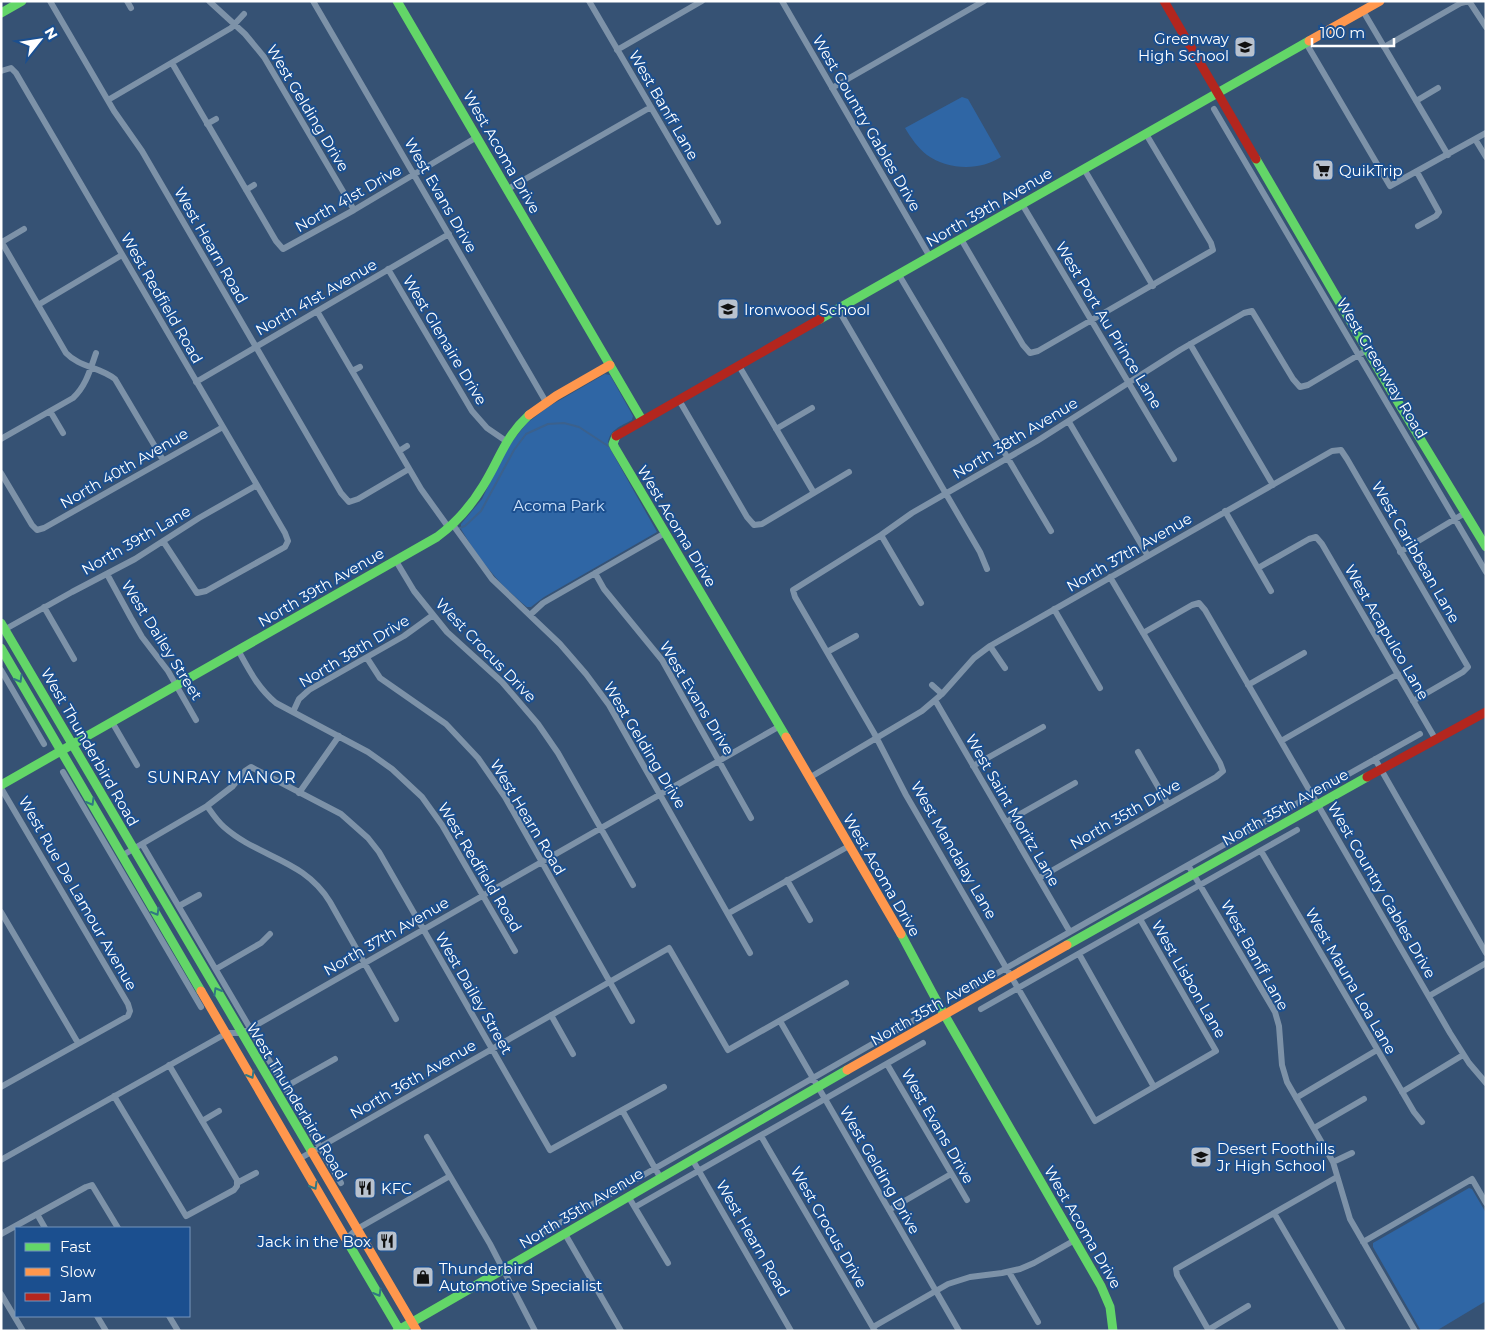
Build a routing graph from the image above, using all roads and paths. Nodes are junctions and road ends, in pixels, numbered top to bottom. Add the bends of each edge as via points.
1 (22, 1) edge
2 (50, 1) edge
3 (127, 1) edge
4 (209, 1) edge
5 (313, 1) edge
6 (397, 1) edge
7 (589, 1) edge
8 (702, 1) edge
9 (782, 1) edge
10 (984, 1) edge
11 (1164, 1) edge
12 (1380, 1) edge
13 (1469, 1) edge
14 (131, 8) dead end
15 (1363, 11) junction
16 (1, 13) edge
17 (244, 14) dead end
18 (235, 24) junction
19 (1486, 27) edge
20 (1306, 43) junction
21 (1384, 47) junction
22 (618, 50) junction
23 (172, 63) junction
24 (1, 71) edge
25 (832, 88) junction
26 (1438, 88) dead end
27 (1217, 93) junction
28 (108, 100) junction
29 (1416, 100) junction
30 (651, 107) junction
31 (1214, 109) dead end
32 (216, 119) dead end
33 (207, 124) junction
34 (1146, 134) junction
35 (1486, 134) edge
36 (477, 137) junction
37 (1476, 139) junction
38 (1448, 155) junction
39 (1486, 157) edge
40 (1084, 168) junction
41 (1263, 172) junction
42 (1417, 172) junction
43 (414, 174) junction
44 (1254, 178) junction
45 (254, 185) dead end
46 (508, 189) junction
47 (246, 190) junction
48 (1022, 204) junction
49 (354, 210) junction
50 (718, 222) dead end
51 (1418, 226) dead end
52 (24, 229) dead end
53 (449, 234) junction
54 (961, 239) junction
55 (2, 242) edge
56 (122, 255) junction
57 (930, 257) junction
58 (388, 269) junction
59 (899, 275) junction
60 (1153, 286) junction
61 (38, 304) junction
62 (838, 309) junction
63 (317, 311) junction
64 (1092, 320) junction
65 (1190, 344) junction
66 (256, 346) junction
67 (1368, 350) junction
68 (96, 354) dead end
69 (1358, 355) junction
70 (610, 365) junction
71 (739, 366) junction
72 (91, 367) junction
73 (360, 367) dead end
74 (352, 371) junction
75 (196, 382) junction
76 (1129, 382) junction
77 (679, 400) junction
78 (546, 402) junction
79 (812, 408) dead end
80 (50, 411) junction
81 (642, 420) junction
82 (1069, 422) junction
83 (223, 427) junction
84 (776, 429) junction
85 (63, 433) dead end
86 (1, 439) edge
87 (614, 439) joint
88 (506, 441) junction
89 (407, 446) dead end
90 (1340, 450) joint
91 (399, 451) junction
92 (1007, 459) junction
93 (1174, 459) dead end
94 (163, 460) junction
95 (409, 469) junction
96 (1, 472) edge
97 (849, 472) dead end
98 (257, 485) junction
99 (1274, 485) junction
100 (814, 493) junction
101 (946, 493) junction
102 (1225, 512) junction
103 (1465, 513) junction
104 (1455, 520) junction
105 (451, 527) junction
106 (1051, 530) dead end
107 (665, 533) junction
108 (881, 535) junction
109 (163, 541) junction
110 (1486, 548) edge
111 (1400, 552) junction
112 (1148, 556) junction
113 (396, 561) junction
114 (1258, 568) junction
115 (988, 569) dead end
116 (1486, 572) edge
117 (595, 573) junction
118 (106, 574) junction
119 (1110, 577) junction
120 (793, 590) joint
121 (1271, 591) dead end
122 (921, 603) dead end
123 (44, 607) junction
124 (1054, 609) junction
125 (433, 615) junction
126 (530, 615) junction
127 (2, 628) edge
128 (1143, 633) junction
129 (856, 636) dead end
130 (990, 646) junction
131 (1, 648) edge
132 (238, 650) junction
133 (827, 652) junction
134 (1304, 653) dead end
135 (367, 658) junction
136 (74, 659) dead end
137 (1005, 668) dead end
138 (1, 670) edge
139 (1398, 674) junction
140 (932, 684) dead end
141 (177, 685) junction
142 (1248, 685) junction
143 (1100, 688) dead end
144 (942, 694) junction
145 (935, 700) junction
146 (1413, 701) junction
147 (293, 712) junction
148 (1486, 712) edge
149 (196, 720) dead end
150 (112, 722) junction
151 (780, 726) junction
152 (1043, 727) dead end
153 (51, 732) junction
154 (38, 733) junction
155 (1420, 734) dead end
156 (339, 736) junction
157 (877, 738) junction
158 (1436, 740) junction
159 (1281, 741) junction
160 (44, 744) dead end
161 (72, 744) junction
162 (61, 750) junction
163 (1138, 752) dead end
164 (1375, 760) junction
165 (720, 761) junction
166 (137, 765) dead end
167 (973, 766) junction
168 (1380, 770) junction
169 (63, 772) dead end
170 (74, 772) junction
171 (809, 778) junction
172 (68, 781) junction
173 (1075, 783) dead end
174 (1, 786) edge
175 (1322, 789) dead end
176 (299, 793) junction
177 (660, 794) junction
178 (1303, 800) dead end
179 (1168, 804) junction
180 (1318, 804) junction
181 (207, 806) junction
182 (752, 818) dead end
183 (1006, 822) junction
184 (601, 828) junction
185 (1297, 830) dead end
186 (142, 844) junction
187 (849, 846) junction
188 (133, 849) junction
189 (1261, 851) junction
190 (123, 855) junction
191 (541, 862) junction
192 (1188, 865) junction
193 (1194, 874) junction
194 (1039, 878) junction
195 (788, 880) junction
196 (155, 885) junction
197 (634, 885) dead end
198 (1201, 886) junction
199 (140, 894) junction
200 (199, 895) dead end
201 (482, 895) junction
202 (179, 906) junction
203 (1, 912) edge
204 (729, 914) junction
205 (1140, 919) junction
206 (810, 920) dead end
207 (423, 929) junction
208 (1070, 932) junction
209 (270, 934) dead end
210 (515, 951) dead end
211 (750, 953) dead end
212 (1486, 953) edge
213 (1079, 954) junction
214 (364, 963) junction
215 (1486, 963) edge
216 (1008, 967) junction
217 (216, 969) junction
218 (1013, 976) junction
219 (610, 981) junction
220 (846, 983) dead end
221 (971, 988) dead end
222 (1019, 988) junction
223 (1429, 996) junction
224 (196, 999) junction
225 (207, 999) junction
226 (201, 1008) dead end
227 (981, 1009) dead end
228 (550, 1015) junction
229 (923, 1015) dead end
230 (945, 1015) junction
231 (396, 1019) dead end
232 (632, 1021) dead end
233 (780, 1021) junction
234 (250, 1028) junction
235 (226, 1033) junction
236 (241, 1033) junction
237 (78, 1043) junction
238 (923, 1043) dead end
239 (491, 1049) junction
240 (1377, 1050) junction
241 (573, 1054) dead end
242 (1464, 1056) junction
243 (335, 1059) dead end
244 (887, 1064) junction
245 (169, 1065) junction
246 (812, 1078) junction
247 (1486, 1083) edge
248 (1, 1087) edge
249 (285, 1087) junction
250 (664, 1087) dead end
251 (818, 1087) junction
252 (1154, 1087) junction
253 (1402, 1092) junction
254 (114, 1096) junction
255 (1296, 1098) junction
256 (1364, 1099) dead end
257 (825, 1100) junction
258 (622, 1110) junction
259 (219, 1111) dead end
260 (202, 1120) junction
261 (1422, 1122) dead end
262 (1314, 1128) junction
263 (762, 1136) junction
264 (427, 1137) dead end
265 (316, 1149) junction
266 (1352, 1153) dead end
267 (692, 1158) junction
268 (299, 1159) junction
269 (1, 1160) edge
270 (1333, 1162) junction
271 (655, 1168) junction
272 (699, 1171) junction
273 (256, 1173) dead end
274 (951, 1174) junction
275 (450, 1176) junction
276 (660, 1177) junction
277 (1337, 1177) junction
278 (341, 1183) dead end
279 (237, 1184) junction
280 (628, 1196) junction
281 (967, 1200) dead end
282 (1486, 1203) edge
283 (635, 1207) junction
284 (889, 1210) junction
285 (1274, 1213) junction
286 (37, 1214) junction
287 (44, 1227) edge
288 (117, 1227) edge
289 (357, 1229) junction
290 (544, 1232) dead end
291 (1, 1234) edge
292 (565, 1234) junction
293 (346, 1240) junction
294 (1074, 1240) junction
295 (1364, 1242) junction
296 (668, 1263) dead end
297 (503, 1270) junction
298 (1009, 1272) junction
299 (936, 1291) junction
300 (1, 1294) edge
301 (1248, 1306) dead end
302 (98, 1317) edge
303 (170, 1317) edge
304 (1038, 1322) dead end
305 (414, 1327) edge
306 (874, 1329) edge
307 (399, 1330) edge
308 (1209, 1330) edge
309 (23, 1331) edge
310 (106, 1331) edge
311 (178, 1331) edge
312 (535, 1331) edge
313 (621, 1331) edge
314 (792, 1331) edge
315 (959, 1331) edge
316 (1113, 1331) edge
317 (1343, 1331) edge
318 (1415, 1331) edge

1 - 16 main road
2 - 28 street, West Hearn Road
3 - 14 street
4 - 18 street, West Gelding Drive
5 - 43 street, West Evans Drive
6 - 36 main road, West Acoma Drive
7 - 22 street, West Banff Lane
8 - 22 street
9 - 25 street, West Country Gables Drive
10 - 25 street
11 - 27 main road, West Greenway Road
12 - 15 main road, North 39th Avenue
13 - 19 street
13 - 21 street
15 - 20 main road, North 39th Avenue
15 - 21 street
17 - 18 street
18 - 23 street
18 - 49 street, West Gelding Drive via 264,57
20 - 27 main road, North 39th Avenue
20 - 42 street via 1390,186
21 - 29 street
22 - 30 street, West Banff Lane
23 - 28 street
23 - 33 street
24 - 56 street, West Redfield Road via 11,68 16,73
25 - 57 street, West Country Gables Drive
26 - 29 street
27 - 34 main road, North 39th Avenue
27 - 41 main road, West Greenway Road
28 - 66 street, West Hearn Road via 142,151
29 - 38 street
30 - 46 street
30 - 50 street, West Banff Lane
31 - 44 street, West Greenway Road
32 - 33 street
33 - 47 street
34 - 40 main road, North 39th Avenue
34 - 60 street via 1213,250
35 - 37 street
36 - 43 street, North 41st Drive
36 - 46 main road, West Acoma Drive
37 - 38 street
37 - 39 street
38 - 42 street
40 - 48 main road, North 39th Avenue
40 - 60 street
41 - 44 street
41 - 67 main road, West Greenway Road
42 - 51 street via 1439,212
43 - 49 street, North 41st Drive
43 - 53 street, West Evans Drive
44 - 69 street, West Greenway Road
45 - 47 street
46 - 70 main road, West Acoma Drive
47 - 49 street, North 41st Drive via 283,249
48 - 54 main road, North 39th Avenue
48 - 64 street, West Port Au Prince Lane
52 - 55 street
53 - 58 street, North 41st Avenue
53 - 78 street, West Evans Drive
54 - 57 main road, North 39th Avenue
54 - 64 street via 1030,353 1038,352
55 - 61 street
56 - 61 street
56 - 75 street, West Redfield Road
57 - 59 main road, North 39th Avenue
58 - 63 street, North 41st Avenue
58 - 88 street, West Glenaire Drive via 472,411 487,428
59 - 62 main road, North 39th Avenue
59 - 92 street
60 - 64 street
61 - 72 street via 66,352 76,361
62 - 71 main road, North 39th Avenue
62 - 101 street
63 - 66 street, North 41st Avenue
63 - 74 street, West Gelding Drive
64 - 76 street, West Port Au Prince Lane
65 - 69 street, North 38th Avenue via 1252,311 1300,387
65 - 76 street, North 38th Avenue
65 - 99 street
66 - 75 street, North 41st Avenue
66 - 95 street, West Hearn Road via 348,502
67 - 69 street
67 - 103 main road, West Greenway Road
68 - 72 street
69 - 104 street, West Greenway Road
70 - 78 main road, North 39th Avenue
70 - 81 main road, West Acoma Drive
71 - 77 main road, North 39th Avenue
71 - 84 street
72 - 80 street via 80,392
72 - 94 street via 105,372 118,383
73 - 74 street
74 - 91 street, West Gelding Drive
75 - 83 street, West Redfield Road
76 - 82 street, North 38th Avenue
76 - 93 street, West Port Au Prince Lane
77 - 81 main road, North 39th Avenue
77 - 100 street via 754,526
78 - 88 main road, North 39th Avenue via 524,419
79 - 84 street
80 - 85 street
80 - 86 street
81 - 87 main road, North 39th Avenue
82 - 92 street, North 38th Avenue
82 - 112 street
83 - 94 street, North 40th Avenue
83 - 98 street, West Redfield Road
84 - 100 street
87 - 107 main road, West Acoma Drive via 615,448
88 - 105 main road, North 39th Avenue via 476,498
89 - 91 street
90 - 99 street, North 37th Avenue via 1332,451
90 - 111 street, West Caribbean Lane
91 - 95 street, West Gelding Drive
92 - 101 street, North 38th Avenue
92 - 106 street
94 - 96 street, North 40th Avenue via 37,530
95 - 105 street, West Gelding Drive via 429,502
97 - 100 street
98 - 109 street, North 39th Lane
98 - 109 street, West Redfield Road via 285,533 288,541 285,547 206,592 197,593
99 - 102 street, North 37th Avenue
101 - 108 street, North 38th Avenue
101 - 115 street
102 - 112 street, North 37th Avenue
102 - 114 street
103 - 104 street
103 - 110 main road, West Greenway Road
104 - 111 street
104 - 116 street, West Greenway Road
105 - 113 main road, North 39th Avenue
105 - 126 street, West Gelding Drive via 492,579
107 - 117 street
107 - 151 main road, West Acoma Drive
108 - 120 street, North 38th Avenue
108 - 122 street
109 - 118 street, North 39th Lane
111 - 146 street, West Caribbean Lane via 1468,667
112 - 119 street, North 37th Avenue
113 - 125 street, West Crocus Drive
113 - 132 main road, North 39th Avenue
114 - 121 street
114 - 139 street, West Acapulco Lane via 1316,537
117 - 126 street via 543,603
117 - 165 street, West Evans Drive via 604,589 662,660
118 - 123 street, North 39th Lane
118 - 141 street, West Dailey Street via 142,637
119 - 124 street, North 37th Avenue
119 - 128 street
120 - 133 street, West Mandalay Lane
123 - 127 street, North 39th Lane
123 - 136 street
124 - 130 street, North 37th Avenue
124 - 143 street
125 - 135 street, North 38th Drive
125 - 184 street, West Crocus Drive via 459,644 502,682 538,724
126 - 177 street, West Gelding Drive via 592,682
127 - 161 main road, West Thunderbird Road
128 - 142 street, West Country Gables Drive via 1199,603
128 - 179 street, North 35th Drive via 1223,772
129 - 133 street
130 - 137 street
130 - 144 street, North 37th Avenue via 974,658
131 -> 153 main road, West Thunderbird Road
132 - 141 main road, North 39th Avenue
132 - 147 street, West Redfield Road via 266,694
133 - 157 street, West Mandalay Lane
134 - 142 street
135 - 147 street, North 38th Drive via 309,690 299,699
135 - 191 street, West Hearn Road via 380,678 446,724 478,758 505,797
138 - 154 street
139 - 146 street, West Acapulco Lane
139 - 159 street
140 - 144 street
141 - 149 street, West Dailey Street
141 - 150 main road, North 39th Avenue
142 - 159 street, West Country Gables Drive
144 - 145 street, North 37th Avenue
145 - 157 street, North 37th Avenue
145 - 167 street, West Saint Moritz Lane
146 - 158 street, West Acapulco Lane
147 - 156 street, West Redfield Road
148 - 158 main road, North 35th Avenue
150 - 161 main road, North 39th Avenue
150 - 166 street
151 - 165 street, North 37th Avenue
151 - 171 main road, West Acoma Drive
152 - 167 street
153 - 154 street, West Thunderbird Road
153 - 162 main road, West Thunderbird Road
154 - 160 street
155 - 164 street, North 35th Avenue
156 - 176 street
156 - 201 street, West Redfield Road via 392,769 422,796
157 - 171 street, North 37th Avenue
157 - 216 street, West Mandalay Lane via 906,795
158 - 168 main road, North 35th Avenue
159 - 180 street, West Country Gables Drive
161 - 162 main road, North 39th Avenue
161 - 188 main road, West Thunderbird Road
162 - 170 main road, West Thunderbird Road
162 - 174 main road, North 39th Avenue
163 - 179 street
164 - 168 street
164 - 175 street, North 35th Avenue
165 - 177 street, North 37th Avenue
165 - 182 street, West Evans Drive
167 - 183 street, West Saint Moritz Lane
168 - 180 main road, North 35th Avenue
168 - 212 street
169 - 172 street, West Thunderbird Road
170 - 172 street, West Thunderbird Road
170 -> 190 main road, West Thunderbird Road
171 - 187 main road, West Acoma Drive
172 - 199 street, West Thunderbird Road
173 - 183 street
174 - 237 street, West Rue De Lamour Avenue via 128,1004 128,1016
176 - 181 street, West Dailey Street via 251,767
176 - 207 street, West Dailey Street via 341,814 368,838 386,862
177 - 184 street, North 37th Avenue
177 - 204 street, West Gelding Drive
178 - 192 street, North 35th Avenue
179 - 194 street, North 35th Drive
180 - 193 main road, North 35th Avenue
180 - 223 street, West Country Gables Drive
181 - 186 street
181 - 214 street via 232,834 304,872 317,884
183 - 194 street, West Saint Moritz Lane
184 - 191 street, North 37th Avenue
184 - 197 street, West Crocus Drive
185 - 189 street, North 35th Avenue
186 - 188 street
186 - 202 street, West Thunderbird Road
187 - 195 street
187 - 230 main road, West Acoma Drive
188 - 190 street
188 - 196 main road, West Thunderbird Road
189 - 198 street, North 35th Avenue
189 - 240 street, West Mauna Loa Lane
190 - 199 main road, West Thunderbird Road
191 - 201 street, North 37th Avenue
191 - 219 street, West Hearn Road
192 - 193 street, West Banff Lane
192 - 208 street, North 35th Avenue
193 - 198 street, West Banff Lane
193 - 218 main road, North 35th Avenue
194 - 208 street, West Saint Moritz Lane
195 - 204 street
195 - 206 street
196 - 199 street
236 -> 196 main road, West Thunderbird Road
198 - 205 street, North 35th Avenue
198 - 255 street, West Banff Lane via 1275,1012 1284,1074
199 - 224 street, West Thunderbird Road
199 -> 225 main road, West Thunderbird Road
200 - 202 street
201 - 207 street, North 37th Avenue
201 - 210 street, West Redfield Road
202 - 217 street, West Thunderbird Road
203 - 237 street
204 - 211 street, West Gelding Drive
205 - 213 street, North 35th Avenue
205 - 252 street, West Lisbon Lane via 1216,1051
207 - 214 street, North 37th Avenue
207 - 239 street, West Dailey Street
208 - 216 street, North 35th Avenue
209 - 217 street via 261,943
213 - 222 street, North 35th Avenue
213 - 252 street
214 - 231 street
214 - 234 street, North 37th Avenue
215 - 223 street
216 - 218 street, West Mandalay Lane
216 - 221 street, North 35th Avenue
217 - 234 street, West Thunderbird Road
218 - 222 street, West Mandalay Lane
218 - 230 main road, North 35th Avenue
219 - 228 street, North 36th Avenue
219 - 232 street, West Hearn Road
219 - 233 street, North 36th Avenue via 669,948 728,1050
220 - 233 street
222 - 227 street, North 35th Avenue
222 - 252 street, West Mandalay Lane via 1096,1121
223 - 242 street, West Country Gables Drive
224 - 225 street
224 - 226 street, West Thunderbird Road
225 - 235 main road, West Thunderbird Road
228 - 239 street, North 36th Avenue
228 - 241 street
229 - 246 street, North 35th Avenue
230 - 251 main road, North 35th Avenue
230 - 294 main road, West Acoma Drive
233 - 246 street, West Gelding Drive
234 - 236 street, North 37th Avenue
234 - 249 street, West Thunderbird Road
235 - 236 street, North 37th Avenue
235 - 245 street, North 37th Avenue
235 -> 268 main road, West Thunderbird Road
236 - 265 main road, West Thunderbird Road
237 - 248 street
238 - 244 street, North 35th Avenue
239 - 258 street, West Dailey Street via 550,1150
239 - 265 street, North 36th Avenue
240 - 253 street, West Mauna Loa Lane
240 - 255 street
242 - 247 street, West Country Gables Drive
242 - 253 street
243 - 249 street
244 - 257 street, North 35th Avenue
244 - 274 street, West Evans Drive
245 - 254 street, North 37th Avenue
245 - 260 street
246 - 251 street, West Gelding Drive
246 - 271 street, North 35th Avenue
249 - 265 street, West Thunderbird Road
250 - 258 street
251 - 257 street, West Gelding Drive
251 - 267 main road, North 35th Avenue
253 - 261 street, West Mauna Loa Lane
254 - 269 street, North 37th Avenue
254 - 279 street via 186,1216 234,1190
255 - 262 street, West Banff Lane
256 - 262 street
257 - 263 street, North 35th Avenue
257 - 284 street, West Gelding Drive
258 - 271 street
259 - 260 street
260 - 279 street
262 - 270 street, West Banff Lane
263 - 272 street, North 35th Avenue
263 - 306 street, West Crocus Drive
264 - 275 street
265 - 268 street, North 36th Avenue
265 - 278 street, West Thunderbird Road
265 - 289 main road, West Thunderbird Road
266 - 270 street
267 - 272 street, West Hearn Road
267 - 276 main road, North 35th Avenue
268 -> 293 main road, West Thunderbird Road
270 - 277 street, West Banff Lane
271 - 276 street
271 - 290 street, North 35th Avenue
272 - 283 street, North 35th Avenue
272 - 314 street, West Hearn Road
273 - 279 street
274 - 281 street, West Evans Drive
274 - 284 street
275 - 289 street
275 - 297 street
276 - 280 main road, North 35th Avenue
277 - 285 street
277 - 295 street, West Banff Lane via 1350,1219
280 - 283 street
280 - 292 main road, North 35th Avenue
282 - 295 street via 1472,1179
283 - 296 street
284 - 299 street, West Gelding Drive
285 - 308 street via 1176,1269
285 - 317 street
286 - 287 street
286 - 288 street via 92,1186
286 - 291 street
289 - 293 street
289 - 305 main road, West Thunderbird Road
292 - 297 main road, North 35th Avenue
292 - 313 street
293 -> 307 main road, West Thunderbird Road
294 - 298 street via 1034,1263
294 - 316 main road, West Acoma Drive via 1113,1311
295 - 318 street, West Banff Lane
297 - 305 main road, North 35th Avenue
297 - 312 street
298 - 299 street via 970,1277
298 - 304 street
299 - 306 street
299 - 315 street, West Gelding Drive
300 - 309 street
301 - 308 street
302 - 310 street
303 - 311 street
305 - 307 main road, North 35th Avenue

